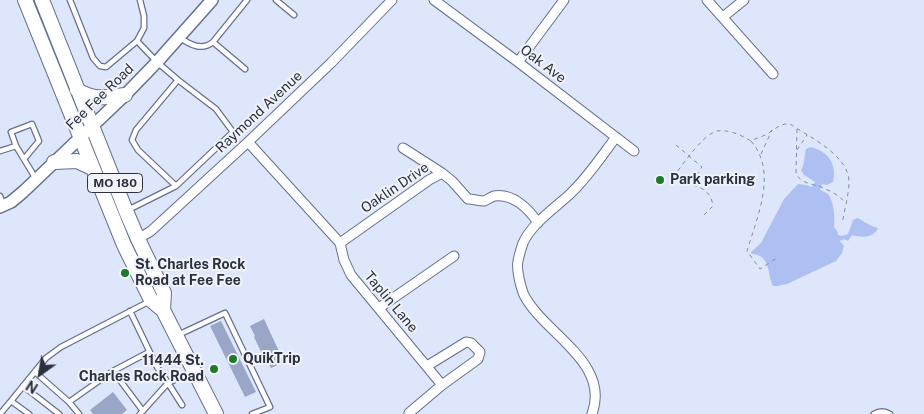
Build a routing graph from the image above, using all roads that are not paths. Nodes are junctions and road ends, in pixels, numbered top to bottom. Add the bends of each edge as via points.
1 (25, 0) edge
2 (42, 0) edge
3 (70, 0) edge
4 (140, 0) edge
5 (212, 0) edge
6 (247, 0) edge
7 (276, 0) edge
8 (392, 0) edge
9 (434, 0) edge
10 (564, 0) edge
11 (708, 0) edge
12 (744, 0) edge
13 (294, 15) dead end
14 (723, 17) junction
15 (179, 38) junction
16 (137, 41) junction
17 (213, 42) junction
18 (157, 62) junction
19 (518, 62) junction
20 (245, 70) dead end
21 (773, 74) dead end
22 (178, 80) junction
23 (77, 90) junction
24 (125, 95) junction
25 (92, 126) junction
26 (80, 137) junction
27 (616, 137) junction
28 (248, 142) junction
29 (16, 146) junction
30 (403, 148) dead end
31 (0, 151) edge
32 (634, 151) dead end
33 (24, 159) junction
34 (54, 162) junction
35 (92, 168) junction
36 (442, 173) junction
37 (37, 180) junction
38 (176, 186) junction
39 (1, 203) edge
40 (126, 211) junction
41 (538, 223) junction
42 (138, 239) junction
43 (340, 243) junction
44 (454, 256) dead end
45 (151, 300) junction
46 (379, 308) junction
47 (164, 310) junction
48 (130, 311) junction
49 (176, 336) junction
50 (149, 352) junction
51 (426, 366) junction
52 (113, 371) junction
53 (194, 371) junction
54 (35, 372) junction
55 (168, 383) junction
56 (442, 385) junction
57 (23, 386) junction
58 (11, 401) junction
59 (69, 402) junction
60 (182, 406) dead end
61 (141, 412) edge
62 (409, 413) edge
63 (0, 414) edge
64 (29, 414) edge
65 (59, 414) edge
66 (79, 414) edge
67 (216, 414) edge
68 (252, 414) edge
69 (592, 414) edge
70 (874, 414) edge
71 (890, 414) edge

1 - 26 main road, MO 180
2 - 23 main road, MO 180
3 - 16 lane via 93,58 100,66 106,67
4 - 16 lane via 144,28
5 - 15 street, Fee Fee Road
6 - 17 lane
7 - 13 lane
8 - 28 street, Raymond Avenue
9 - 19 street, Oak Ave
10 - 19 street
11 - 14 street
12 - 14 street
14 - 21 street
15 - 17 lane via 200,47
15 - 18 street, Fee Fee Road
16 - 18 lane
17 - 20 lane
18 - 22 lane
18 - 24 street, Fee Fee Road
19 - 27 street, Oak Ave
22 - 38 lane via 136,130 132,140 138,150
22 - 38 lane via 216,109 233,132
23 - 24 main road via 101,98
23 - 25 main road, MO 180
24 - 25 street, Fee Fee Road
25 - 26 street, Fee Fee Road
25 - 40 main road, MO 180
26 - 34 street, Fee Fee Road
26 - 35 main road, MO 180
27 - 32 street, Oak Ave
27 - 41 street via 582,181
28 - 42 street, Raymond Avenue via 151,231
28 - 43 street, Taplin Lane
29 - 31 lane
29 - 33 lane
29 - 33 lane via 11,132 32,124 40,141
30 - 36 street
33 - 37 lane
34 - 35 main road via 77,161
34 - 37 street, Fee Fee Road
35 - 45 main road, MO 180
36 - 41 street, Oaklin Drive via 468,199 485,201 493,196 507,196 520,203
36 - 43 street, Oaklin Drive
37 - 39 street, Fee Fee Road via 11,202
38 - 40 lane
40 - 42 main road, MO 180
41 - 69 street via 524,242 517,263 521,284 534,309 579,356 592,378 595,393
42 - 47 main road, MO 180 via 164,293
43 - 46 street, Taplin Lane via 351,275
44 - 46 street
45 - 47 main road, MO 180
45 - 48 lane
46 - 51 street, Taplin Lane
47 - 49 main road, MO 180
48 - 50 lane
48 - 54 lane via 62,347 46,358
49 - 53 main road, MO 180
49 - 68 lane via 225,313 270,407
50 - 52 lane
50 - 55 lane
51 - 56 street, Taplin Lane
51 - 56 street via 466,342 476,346 480,352 478,359
52 - 59 lane
52 - 61 lane
53 - 55 lane
53 - 67 main road, MO 180
54 - 57 lane
54 - 59 lane
55 - 60 lane
55 - 61 lane
56 - 62 street
57 - 58 lane
57 - 65 lane
58 - 63 lane
58 - 64 lane
59 - 66 lane
70 - 71 lane

